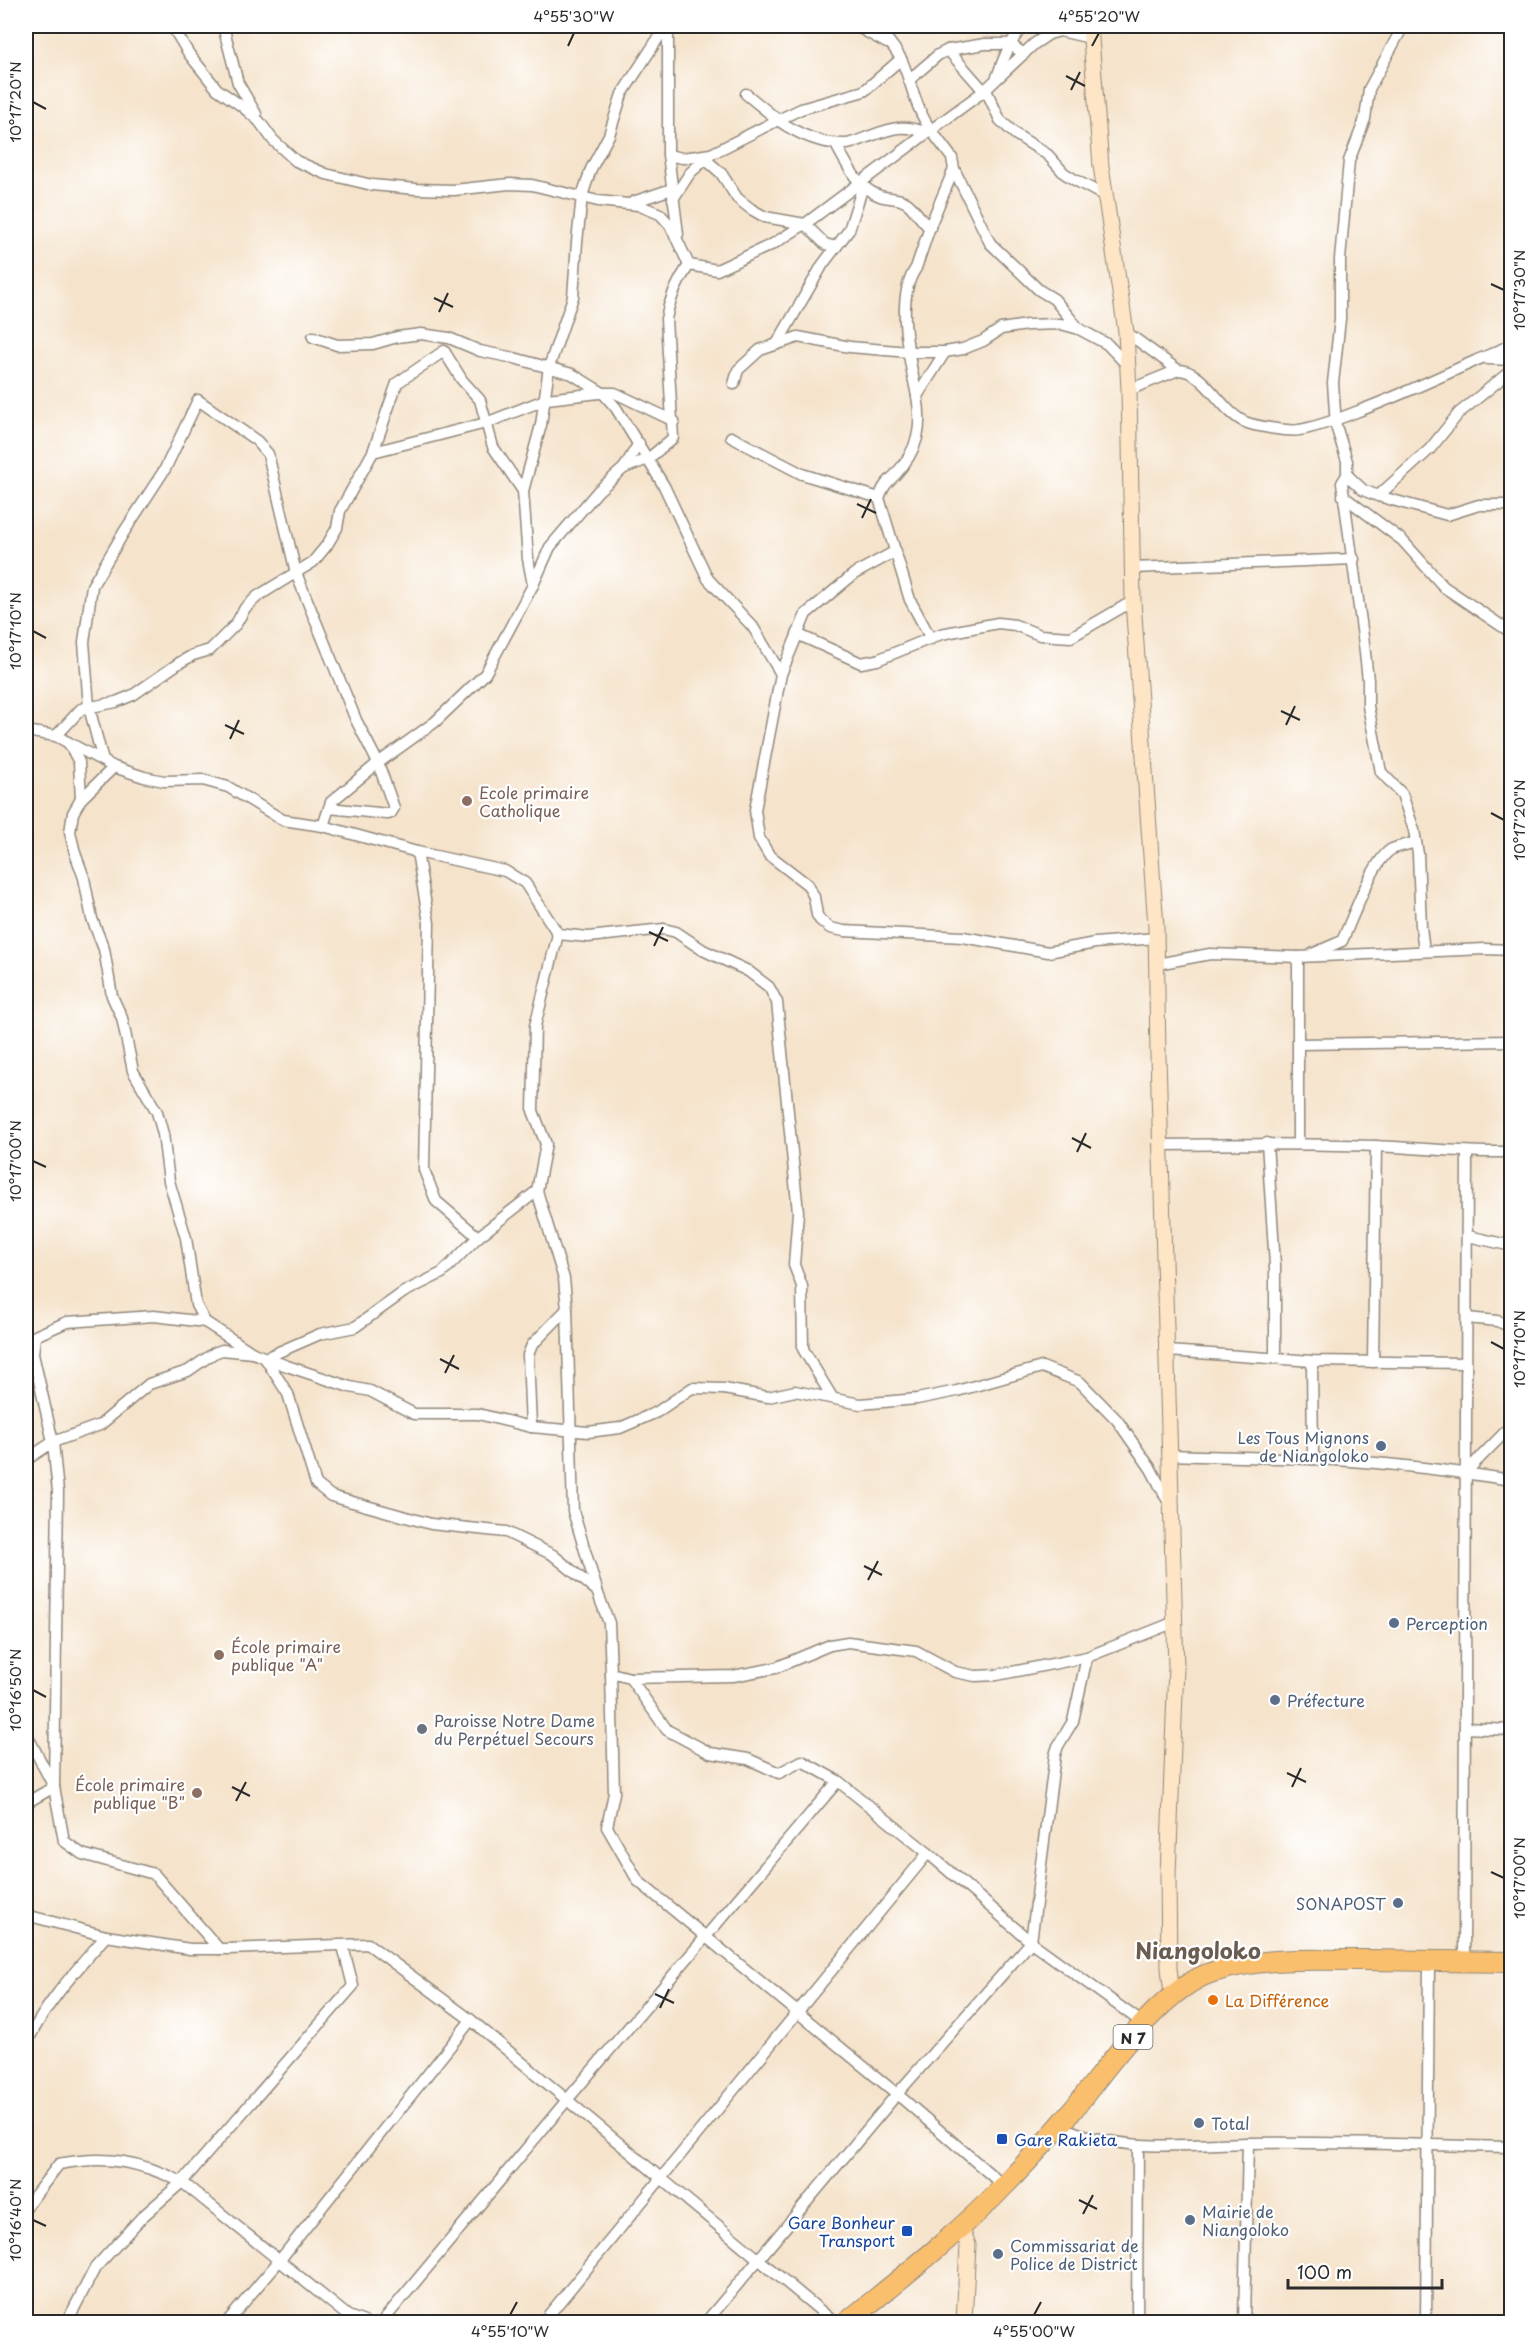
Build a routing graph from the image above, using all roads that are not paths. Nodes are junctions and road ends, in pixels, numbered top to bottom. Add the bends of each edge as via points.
1 (172, 26) edge
2 (223, 26) edge
3 (667, 26) edge
4 (856, 26) edge
5 (879, 26) edge
6 (1024, 26) edge
7 (1400, 26) edge
8 (1091, 32) edge
9 (1010, 44) junction
10 (890, 45) junction
11 (948, 50) junction
12 (1024, 54) junction
13 (900, 59) junction
14 (909, 80) junction
15 (996, 80) junction
16 (985, 91) junction
17 (747, 94) dead end
18 (778, 120) junction
19 (258, 121) junction
20 (929, 131) junction
21 (835, 143) junction
22 (669, 155) junction
23 (708, 157) junction
24 (954, 169) junction
25 (861, 185) junction
26 (673, 194) junction
27 (582, 196) junction
28 (1105, 196) junction
29 (624, 204) junction
30 (805, 224) junction
31 (930, 228) junction
32 (678, 244) junction
33 (836, 247) junction
34 (689, 265) junction
35 (1079, 329) junction
36 (1126, 332) junction
37 (432, 336) junction
38 (313, 337) dead end
39 (778, 342) junction
40 (1512, 343) edge
41 (444, 351) junction
42 (909, 352) junction
43 (945, 352) junction
44 (1482, 358) junction
45 (1512, 360) edge
46 (1128, 366) junction
47 (549, 367) junction
48 (1178, 370) junction
49 (1512, 370) edge
50 (734, 384) dead end
51 (1129, 390) junction
52 (603, 393) junction
53 (917, 396) junction
54 (543, 401) junction
55 (1335, 419) junction
56 (674, 421) junction
57 (486, 423) junction
58 (731, 437) dead end
59 (639, 443) junction
60 (373, 452) junction
61 (648, 459) junction
62 (624, 468) junction
63 (1347, 475) junction
64 (524, 491) junction
65 (1344, 496) junction
66 (1378, 496) junction
67 (879, 498) junction
68 (1512, 505) edge
69 (896, 551) junction
70 (1354, 559) junction
71 (1133, 568) junction
72 (296, 573) junction
73 (533, 585) junction
74 (1133, 601) junction
75 (1512, 633) edge
76 (797, 634) junction
77 (931, 639) junction
78 (781, 674) junction
79 (88, 707) junction
80 (26, 731) edge
81 (56, 736) junction
82 (68, 741) junction
83 (103, 761) junction
84 (378, 763) junction
85 (114, 767) junction
86 (81, 799) junction
87 (329, 808) junction
88 (323, 826) junction
89 (1415, 842) junction
90 (417, 852) junction
91 (558, 934) junction
92 (1156, 938) junction
93 (1512, 950) edge
94 (1424, 951) junction
95 (1302, 956) junction
96 (1157, 964) junction
97 (1512, 1041) edge
98 (1299, 1044) junction
99 (1267, 1143) junction
100 (1299, 1144) junction
101 (1161, 1145) junction
102 (1376, 1146) junction
103 (1512, 1152) edge
104 (1467, 1153) junction
105 (537, 1191) junction
106 (1468, 1236) junction
107 (478, 1237) junction
108 (1512, 1246) edge
109 (567, 1309) junction
110 (1467, 1318) junction
111 (205, 1322) junction
112 (1512, 1327) edge
113 (30, 1333) edge
114 (1168, 1351) junction
115 (253, 1353) junction
116 (265, 1358) junction
117 (1275, 1358) junction
118 (1312, 1361) junction
119 (1373, 1362) junction
120 (1466, 1363) junction
121 (832, 1397) junction
122 (1512, 1425) edge
123 (531, 1427) junction
124 (572, 1430) junction
125 (53, 1442) junction
126 (1171, 1455) junction
127 (1313, 1459) junction
128 (26, 1460) edge
129 (1465, 1473) junction
130 (1512, 1480) edge
131 (1172, 1510) junction
132 (597, 1591) junction
133 (1175, 1622) junction
134 (1087, 1657) junction
135 (611, 1673) junction
136 (630, 1678) junction
137 (1464, 1728) junction
138 (1512, 1730) edge
139 (26, 1733) edge
140 (838, 1780) junction
141 (54, 1787) junction
142 (26, 1803) edge
143 (928, 1853) junction
144 (26, 1915) edge
145 (106, 1936) junction
146 (706, 1937) junction
147 (1031, 1942) junction
148 (343, 1946) junction
149 (219, 1949) junction
150 (1429, 1961) junction
151 (1464, 1961) junction
152 (1512, 1962) edge
153 (1172, 1994) junction
154 (798, 2012) junction
155 (471, 2020) junction
156 (1144, 2024) junction
157 (26, 2046) edge
158 (897, 2094) junction
159 (567, 2100) junction
160 (1060, 2126) junction
161 (1248, 2143) junction
162 (1427, 2145) junction
163 (1138, 2146) junction
164 (1512, 2146) edge
165 (661, 2178) junction
166 (182, 2182) junction
167 (1004, 2186) junction
168 (26, 2207) edge
169 (958, 2229) junction
170 (758, 2259) junction
171 (279, 2261) junction
172 (67, 2322) edge
173 (227, 2322) edge
174 (364, 2322) edge
175 (382, 2322) edge
176 (543, 2322) edge
177 (706, 2322) edge
178 (834, 2322) edge
179 (847, 2322) edge
180 (964, 2322) edge
181 (1137, 2322) edge
182 (1244, 2322) edge
183 (1426, 2322) edge

1 - 19 street via 217,89
2 - 19 street via 238,83
3 - 22 street
3 - 27 street via 622,94
4 - 10 street
5 - 10 street
6 - 9 street
7 - 55 street via 1369,89 1365,119 1349,161 1333,383
8 - 12 street via 1049,34
8 - 28 main road
9 - 11 street
9 - 12 street
9 - 15 street
10 - 13 street
11 - 14 street
11 - 16 street
12 - 15 street
13 - 14 street
13 - 18 street via 864,91 801,109
14 - 20 street
15 - 16 street
16 - 20 street
16 - 28 street via 1000,120 1015,134 1048,154 1075,180
17 - 18 street
18 - 21 street via 803,136
18 - 23 street
19 - 27 street via 296,161 326,174 372,185 453,190 532,185
20 - 21 street via 903,126 849,144
20 - 24 street via 952,158
20 - 25 street
21 - 25 street
22 - 23 street
22 - 26 street
23 - 26 street
23 - 30 street via 737,198 751,209 765,217
24 - 31 street
24 - 35 street via 990,243 1039,290 1054,299
25 - 30 street
25 - 31 street via 872,193 907,203
25 - 33 street via 849,230
26 - 29 street
26 - 32 street
27 - 29 street
27 - 47 street via 573,297
28 - 36 main road
29 - 32 street via 660,214
30 - 33 street via 814,236
30 - 34 street via 717,270
31 - 42 street via 912,274 904,314
32 - 34 street
33 - 39 street
34 - 56 street via 677,284 666,319
35 - 43 street via 1061,324 1001,329 983,341
35 - 46 street via 1107,344
36 - 46 main road
36 - 48 street
37 - 38 street via 421,334 373,344 337,345
37 - 41 street
37 - 47 street
39 - 42 street via 798,337
39 - 50 street via 760,350 738,370
40 - 44 street
41 - 57 street via 480,400
41 - 60 street via 397,383
42 - 43 street
42 - 53 street
43 - 53 street
44 - 45 street
44 - 55 street via 1404,394
46 - 51 main road
47 - 52 street
47 - 54 street
48 - 51 street
48 - 55 street via 1196,375 1230,413 1250,424 1297,430
49 - 66 street via 1459,413 1430,449
51 - 71 main road
52 - 54 street
52 - 56 street via 615,393
52 - 59 street
53 - 67 street via 921,417 917,443 895,475 884,483
54 - 57 street
54 - 64 street
55 - 63 street
56 - 61 street via 673,438
57 - 60 street
57 - 64 street via 494,447
58 - 67 street via 802,474
59 - 61 street
59 - 62 street
60 - 72 street via 327,545 313,562
61 - 62 street
61 - 78 street via 708,579 753,627
62 - 73 street via 598,491 550,547
63 - 65 street via 1342,483
63 - 66 street via 1363,490
64 - 73 street
65 - 70 street
65 - 75 street via 1402,540 1444,587
66 - 68 street via 1447,515 1479,506
67 - 69 street
69 - 76 street via 855,574 806,614
69 - 77 street via 910,600
70 - 71 street
70 - 89 street via 1376,751 1382,772 1402,794
71 - 74 main road
72 - 79 street via 244,608 236,624 210,650 179,663 134,695
72 - 79 street via 268,453 198,400 165,469 92,586 84,642
72 - 84 street via 356,720
73 - 84 street via 485,674 435,722
74 - 77 street via 1071,637 1040,635 998,623
74 - 92 main road
76 - 77 street via 861,663
76 - 78 street
78 - 92 street via 755,810 759,838 769,855 808,885 817,915 830,928 963,937 1047,952
79 - 81 street via 81,709
79 - 83 street
80 - 81 street
81 - 82 street
82 - 83 street
82 - 86 street via 79,762
83 - 85 street
84 - 87 street via 331,802
84 - 87 street via 394,805 391,813
85 - 86 street
85 - 88 street via 164,781 203,780 228,787 283,820
86 - 111 street via 73,813 70,831 75,853 104,949 112,996 122,1018 133,1071 157,1112 169,1181 186,1238 196,1305
87 - 88 street
88 - 90 street
89 - 94 street
89 - 95 street via 1392,849 1383,857 1342,941
90 - 91 street via 505,871 525,883
90 - 107 street via 429,923 424,1170 436,1201
91 - 105 street via 535,1026 533,1111 546,1144
91 - 121 street via 588,937 664,929 748,971 769,987 777,1002 798,1212 794,1265 802,1287 803,1349
92 - 96 main road
93 - 94 street
94 - 95 street
95 - 96 street via 1210,954
95 - 98 street
96 - 101 main road
97 - 98 street
98 - 100 street
99 - 100 street
99 - 101 street
99 - 117 street via 1275,1265
100 - 102 street
101 - 114 main road
102 - 104 street
102 - 119 street
103 - 104 street
104 - 106 street
105 - 107 street
105 - 109 street via 564,1279
106 - 108 street
106 - 110 street
107 - 116 street via 442,1274 404,1292 355,1327 320,1334
109 - 123 street via 531,1345
109 - 124 street
110 - 112 street
110 - 120 street
111 - 113 street via 154,1316 67,1322
111 - 115 street
113 - 125 street
114 - 117 street
114 - 126 main road
115 - 116 street
115 - 125 street via 214,1353 188,1371 149,1384 100,1425
116 - 123 street via 370,1391 414,1414 478,1414
116 - 132 street via 288,1394 316,1484 331,1496 431,1524 506,1532 553,1555
117 - 118 street
118 - 119 street
118 - 127 street
119 - 120 street
120 - 129 street
121 - 124 street via 795,1391 768,1396 692,1388 657,1412 621,1428
121 - 131 street via 860,1404 917,1399 957,1392 1042,1367 1080,1382 1117,1420 1151,1469
122 - 129 street
123 - 124 street
124 - 132 street via 573,1511
125 - 128 street
125 - 141 street via 58,1492
126 - 127 street
126 - 131 main road
127 - 129 street
129 - 130 street
129 - 137 street
131 - 133 main road
132 - 135 street via 609,1623
133 - 134 street
133 - 153 main road via 1168,1875
134 - 136 street via 975,1676 955,1672 916,1652 848,1642 830,1645 775,1668 733,1676
134 - 147 street via 1073,1721 1055,1755
135 - 136 street
135 - 146 street via 614,1793 607,1827 638,1881
136 - 140 street via 667,1730 710,1753 748,1759 779,1773 802,1761
137 - 138 street
137 - 151 street
139 - 141 street
140 - 143 street
140 - 146 street
141 - 142 street
141 - 149 street via 64,1841 82,1854 154,1874
143 - 147 street
143 - 154 street
144 - 145 street
145 - 149 street via 190,1949
145 - 157 street via 77,1968 31,2032
146 - 154 street
146 - 159 street
147 - 156 street
147 - 158 street
148 - 149 street
148 - 155 street via 368,1944
148 - 166 street via 353,1986
150 - 151 highway, N 7
150 - 153 highway, N 7 via 1299,1960 1234,1966 1210,1972
150 - 162 street
151 - 152 highway, N 7
153 - 156 highway, N 7
154 - 158 street
154 - 165 street
155 - 159 street
155 - 171 street
156 - 160 highway, N 7
158 - 167 street
158 - 170 street
159 - 165 street
159 - 175 street
160 - 163 street via 1108,2142
160 - 167 highway, N 7
161 - 162 street
161 - 163 street
161 - 182 street
162 - 164 street
162 - 183 street
163 - 181 street
165 - 170 street
165 - 176 street
166 - 168 street via 135,2163 84,2159 59,2164
166 - 171 street
166 - 172 street via 142,2217 95,2268
167 - 169 highway, N 7
169 - 179 highway, N 7
169 - 180 main road via 968,2246
170 - 177 street
170 - 178 street
171 - 173 street
171 - 174 street via 348,2316

